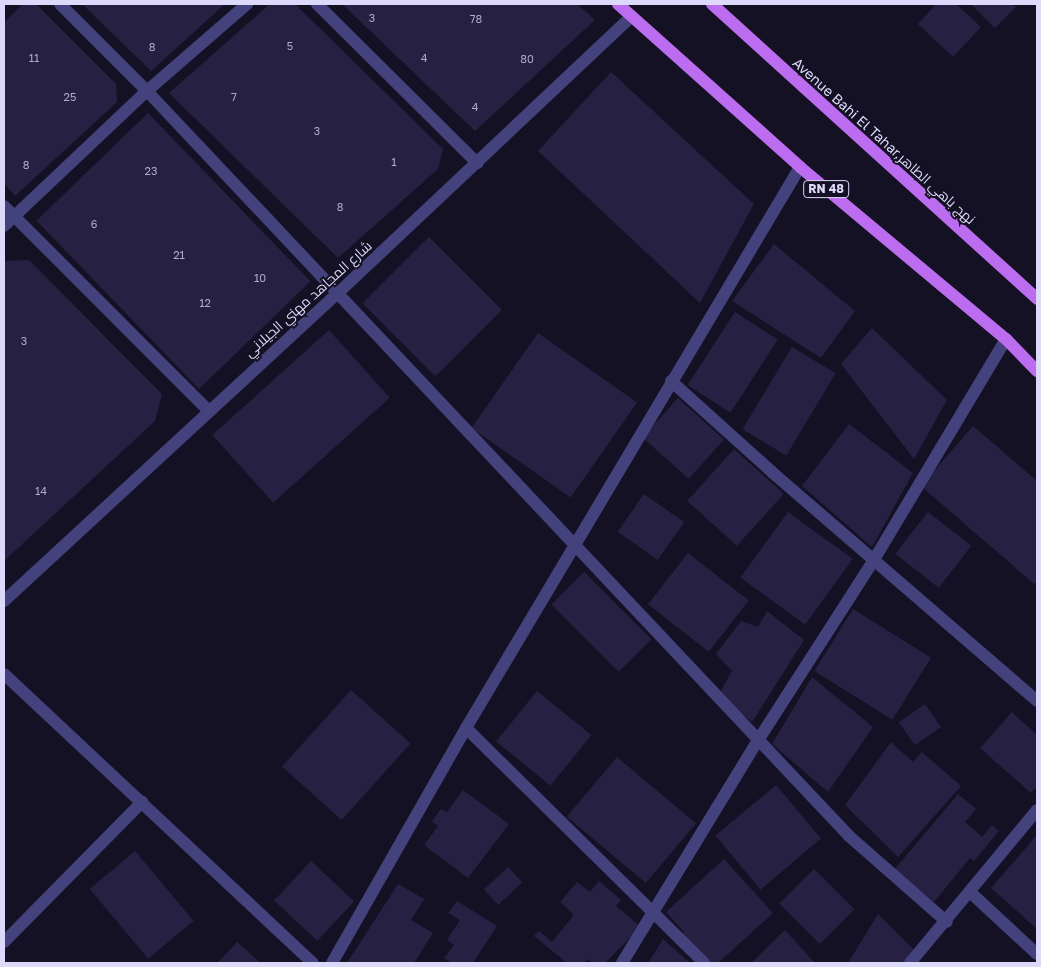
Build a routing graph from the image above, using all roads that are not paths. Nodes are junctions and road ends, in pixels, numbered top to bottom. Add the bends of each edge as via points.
1 (60, 4) edge
2 (247, 4) edge
3 (317, 4) edge
4 (618, 4) edge
5 (712, 4) edge
6 (631, 17) junction
7 (147, 91) junction
8 (477, 163) junction
9 (800, 167) junction
10 (4, 206) edge
11 (13, 216) junction
12 (4, 226) edge
13 (338, 294) junction
14 (1037, 299) edge
15 (1006, 339) junction
16 (1037, 371) edge
17 (671, 381) junction
18 (208, 410) junction
19 (574, 544) junction
20 (875, 558) junction
21 (4, 601) edge
22 (4, 674) edge
23 (1037, 701) edge
24 (466, 728) junction
25 (757, 742) junction
26 (142, 802) junction
27 (1037, 810) edge
28 (970, 892) junction
29 (652, 913) junction
30 (947, 922) junction
31 (4, 942) edge
32 (1037, 954) edge
33 (313, 963) edge
34 (332, 963) edge
35 (622, 963) edge
36 (704, 963) edge
37 (910, 963) edge

1 - 7 street
2 - 7 street
3 - 8 street
4 - 6 main road, RN 48
5 - 14 main road, Avenue Bahi El Tahar,نهج باهي الطاهر
6 - 8 street, شارع المجاهد مهني الجيلاني
6 - 9 main road, RN 48
7 - 11 street
7 - 13 street
8 - 13 street, شارع المجاهد مهني الجيلاني
9 - 15 main road, RN 48
9 - 17 street
10 - 11 street
11 - 12 street
11 - 18 street
13 - 18 street, شارع المجاهد مهني الجيلاني
13 - 19 street
15 - 16 main road, RN 48
15 - 20 street
17 - 19 street
17 - 20 street via 773,473
18 - 21 street, شارع المجاهد مهني الجيلاني
19 - 24 street
19 - 25 street
20 - 23 street
20 - 25 street
22 - 26 street
24 - 29 street
24 - 34 street
25 - 29 street
25 - 30 street via 849,836
26 - 31 street
26 - 33 street
27 - 28 street
28 - 30 street
28 - 32 street
29 - 35 street
29 - 36 street
30 - 37 street

